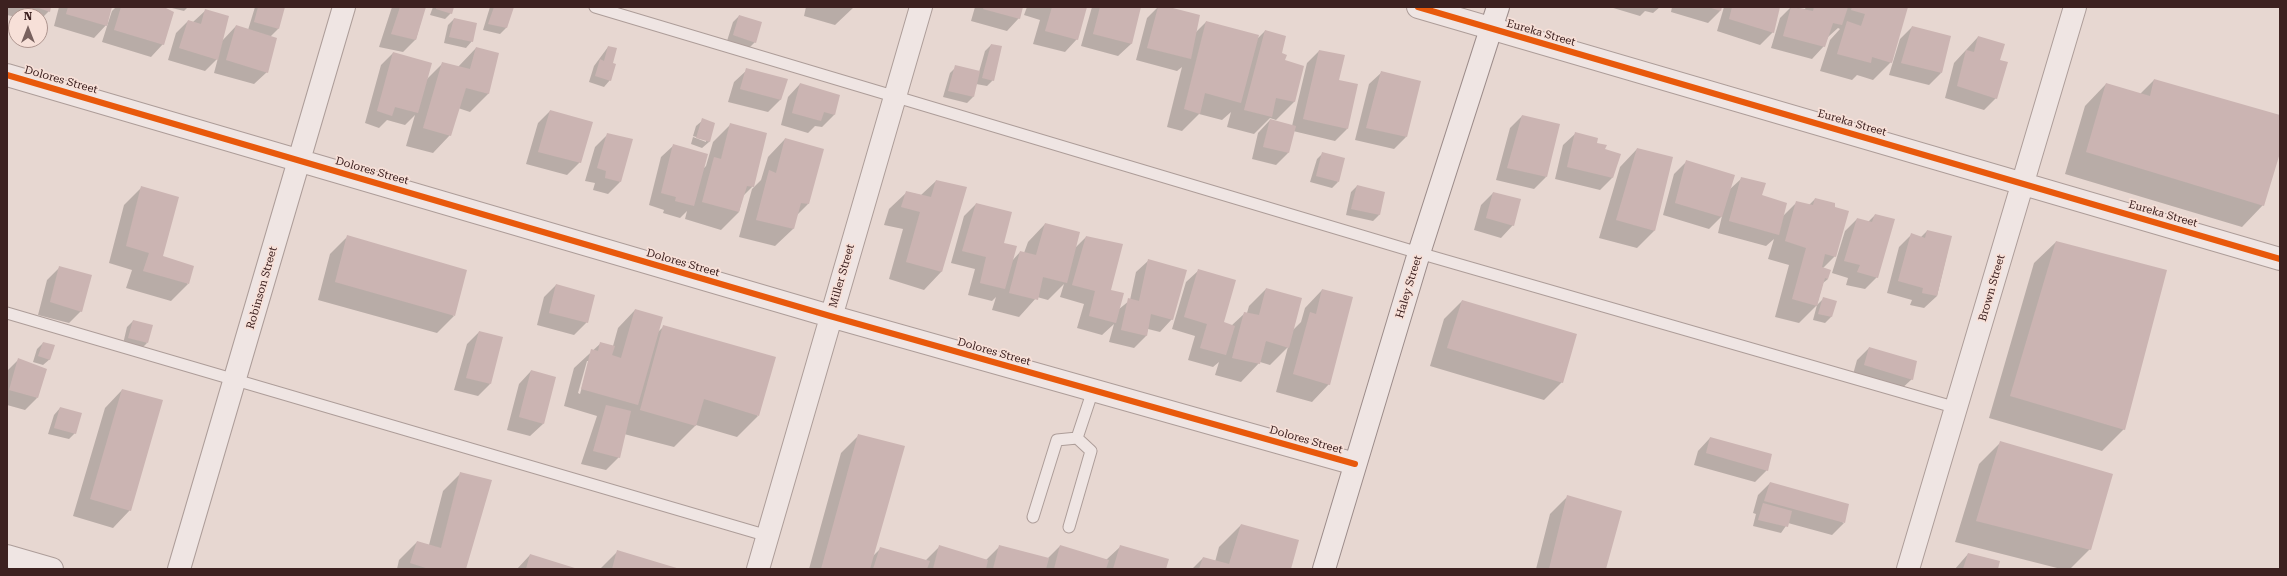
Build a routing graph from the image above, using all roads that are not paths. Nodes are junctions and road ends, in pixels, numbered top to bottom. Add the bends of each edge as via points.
1 (344, 7) edge
2 (595, 7) edge
3 (920, 7) edge
4 (1418, 7) edge
5 (1498, 7) edge
6 (2075, 7) edge
7 (1491, 28) junction
8 (7, 75) edge
9 (894, 97) junction
10 (299, 160) junction
11 (2023, 184) junction
12 (1419, 253) junction
13 (2280, 259) edge
14 (7, 313) edge
15 (830, 316) junction
16 (234, 380) junction
17 (1093, 390) junction
18 (1957, 408) junction
19 (1077, 438) junction
20 (1355, 464) junction
21 (1033, 517) dead end
22 (1069, 526) dead end
23 (768, 536) junction
24 (7, 556) edge
25 (52, 569) edge
26 (179, 569) edge
27 (758, 569) edge
28 (1324, 569) edge
29 (1908, 569) edge

1 - 10 street, Robinson Street
2 - 9 lane
3 - 9 street, Miller Street
4 - 7 street, Eureka Street
5 - 7 street, Haley Street
6 - 11 street, Brown Street
7 - 11 street, Eureka Street
7 - 12 street, Haley Street
8 - 10 street, Dolores Street
9 - 12 lane
9 - 15 street, Miller Street
10 - 15 street, Dolores Street
10 - 16 street, Robinson Street
11 - 13 street, Eureka Street
11 - 18 street, Brown Street
12 - 18 lane
12 - 20 street, Haley Street
14 - 16 lane
15 - 17 street, Dolores Street
15 - 23 street, Miller Street
16 - 23 lane
16 - 26 street, Robinson Street
17 - 19 lane
17 - 20 street, Dolores Street
18 - 29 street, Brown Street
19 - 21 lane via 1057,440
19 - 22 lane via 1091,450
20 - 28 street, Haley Street
23 - 27 street, Miller Street
24 - 25 street

